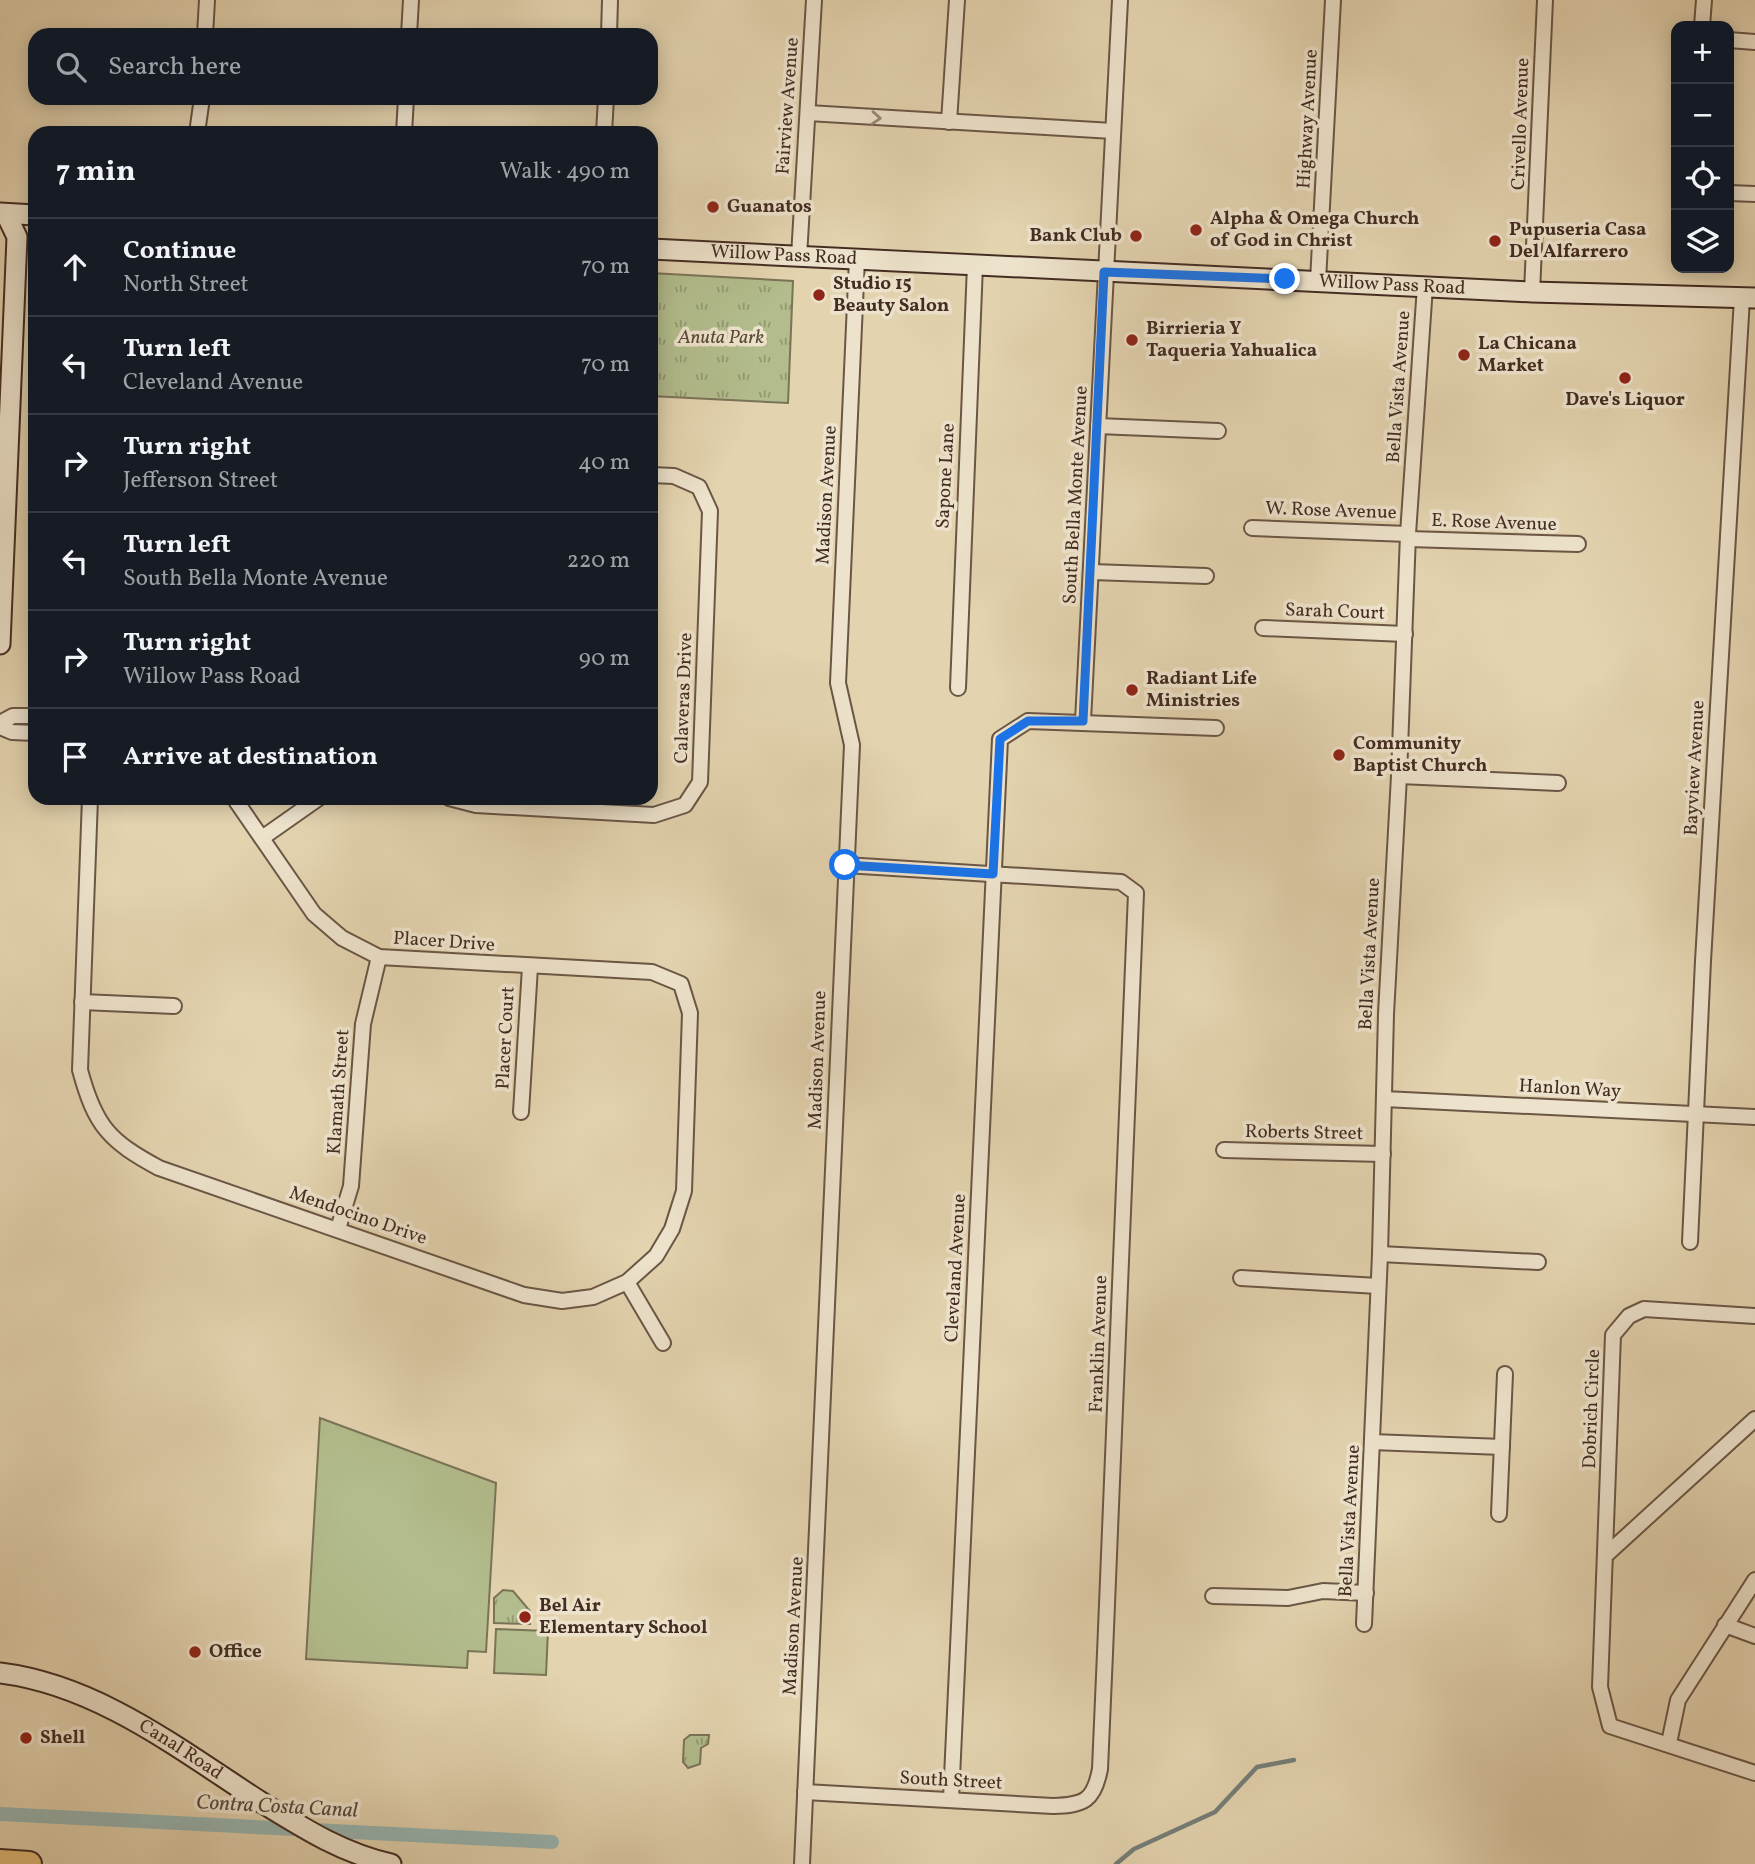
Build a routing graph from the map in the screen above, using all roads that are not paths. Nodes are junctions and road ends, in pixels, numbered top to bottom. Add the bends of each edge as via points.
1 (207, 0) edge
2 (411, 0) edge
3 (610, 0) edge
4 (814, 0) edge
5 (957, 0) edge
6 (1120, 0) edge
7 (1333, 0) edge
8 (1545, 0) edge
9 (1704, 0) edge
10 (1702, 21) edge
11 (205, 28) edge
12 (409, 28) edge
13 (609, 28) edge
14 (1734, 40) edge
15 (1755, 42) edge
16 (201, 105) edge
17 (406, 105) edge
18 (606, 105) edge
19 (808, 113) junction
20 (949, 122) junction
21 (198, 126) edge
22 (404, 126) edge
23 (604, 126) edge
24 (1113, 131) junction
25 (1734, 193) edge
26 (1755, 194) edge
27 (28, 215) edge
28 (2, 217) edge
29 (658, 249) edge
30 (799, 257) junction
31 (857, 260) junction
32 (975, 265) junction
33 (1104, 272) junction
34 (1318, 281) junction
35 (1425, 286) junction
36 (1532, 292) junction
37 (1749, 298) edge
38 (1098, 426) junction
39 (1218, 431) dead end
40 (658, 475) edge
41 (1252, 528) dead end
42 (1408, 537) junction
43 (1578, 544) dead end
44 (1092, 572) junction
45 (1206, 576) dead end
46 (1263, 628) dead end
47 (1405, 634) junction
48 (0, 644) edge
49 (958, 688) dead end
50 (28, 716) edge
51 (1083, 721) junction
52 (0, 725) edge
53 (1216, 728) dead end
54 (28, 733) edge
55 (1399, 776) junction
56 (1558, 783) dead end
57 (90, 805) edge
58 (239, 805) edge
59 (309, 805) edge
60 (476, 805) edge
61 (262, 838) junction
62 (845, 865) junction
63 (993, 874) junction
64 (379, 957) junction
65 (530, 967) junction
66 (681, 984) joint
67 (82, 1002) junction
68 (174, 1006) dead end
69 (1384, 1099) junction
70 (521, 1112) dead end
71 (1698, 1114) junction
72 (1755, 1117) edge
73 (1224, 1150) dead end
74 (1383, 1154) junction
75 (338, 1229) junction
76 (1690, 1242) dead end
77 (1380, 1254) junction
78 (1538, 1262) dead end
79 (1241, 1278) dead end
80 (627, 1282) junction
81 (1378, 1286) junction
82 (1755, 1316) edge
83 (663, 1343) dead end
84 (1505, 1374) dead end
85 (1755, 1419) edge
86 (1372, 1442) junction
87 (1502, 1447) junction
88 (1499, 1514) dead end
89 (1607, 1553) junction
90 (1755, 1580) edge
91 (1366, 1593) junction
92 (1213, 1596) dead end
93 (1364, 1624) dead end
94 (1725, 1625) junction
95 (1755, 1636) edge
96 (0, 1673) edge
97 (1669, 1743) junction
98 (1755, 1773) edge
99 (806, 1792) junction
100 (1092, 1795) joint
101 (951, 1799) junction
102 (0, 1862) edge
103 (29, 1864) edge
104 (391, 1864) edge
105 (802, 1864) edge

1 - 11 street
2 - 12 street
3 - 13 street
4 - 19 street, Fairview Avenue
5 - 20 street
6 - 24 street, South Bella Monte Avenue
7 - 34 street, Highway Avenue
8 - 36 street, Crivello Avenue
9 - 10 street
14 - 15 street
16 - 21 street
17 - 22 street
18 - 23 street
19 -> 20 street
19 - 30 street, Fairview Avenue
20 - 24 street
24 - 33 street, South Bella Monte Avenue
25 - 26 street
27 - 28 main road
28 - 48 main road via 17,237
29 - 30 main road, Willow Pass Road
30 - 31 main road, Willow Pass Road
31 - 32 main road, Willow Pass Road
31 - 62 street, Madison Avenue via 838,683 852,745
32 - 33 main road, Willow Pass Road
32 - 49 street, Sapone Lane
33 - 34 main road, Willow Pass Road
33 - 38 street, South Bella Monte Avenue
34 - 35 main road, Willow Pass Road
35 - 36 main road, Willow Pass Road
35 - 42 street, Bella Vista Avenue
36 - 37 main road, Willow Pass Road
37 - 71 street, Bayview Avenue via 1703,961
38 - 39 street
38 - 44 street, South Bella Monte Avenue
40 - 60 street, Calaveras Drive via 674,476 699,487 710,511 700,782 685,805 654,815
41 - 42 street, W. Rose Avenue
42 - 43 street, E. Rose Avenue
42 - 47 street, Bella Vista Avenue
44 - 45 street
44 - 51 street, South Bella Monte Avenue
46 - 47 street, Sarah Court
47 - 55 street, Bella Vista Avenue
50 - 52 street via 13,716
51 - 53 street
51 - 63 street, Cleveland Avenue via 1028,721 1000,739
52 - 54 street via 12,733
55 - 56 street
55 - 69 street, Bella Vista Avenue
57 - 67 street, Mendocino Drive
58 - 61 street, Placer Drive
59 - 61 street
61 - 64 street, Placer Drive via 314,914 342,938
62 - 63 street
62 - 99 street, Madison Avenue
63 - 100 street, Franklin Avenue via 1121,882 1136,893 1101,1756
63 - 101 street, Cleveland Avenue
64 - 65 street, Placer Drive
64 - 75 street, Klamath Street via 363,1024 351,1186
65 - 66 street, Placer Drive via 652,972
65 - 70 street, Placer Court
66 - 80 street, Mendocino Drive via 690,1013 684,1191 672,1229 656,1256
67 - 68 street
67 - 75 street, Mendocino Drive via 80,1070 88,1099 121,1147 159,1168
69 - 71 street, Hanlon Way
69 - 74 street, Bella Vista Avenue
71 - 72 street, Hanlon Way
71 - 76 street, Bayview Avenue
73 - 74 street, Roberts Street
74 - 77 street, Bella Vista Avenue
75 - 80 street, Mendocino Drive via 524,1295 562,1301 593,1297
77 - 78 street
77 - 81 street, Bella Vista Avenue
79 - 81 street
80 - 83 street
81 - 86 street, Bella Vista Avenue
82 - 89 street, Dobrich Circle via 1644,1309 1629,1316 1613,1335
84 - 87 street
85 - 89 street
86 - 87 street
86 - 91 street, Bella Vista Avenue
87 - 88 street
89 - 97 street, Dobrich Circle via 1600,1687 1609,1726
90 - 94 street
91 - 92 street
91 - 93 street, Bella Vista Avenue
94 - 95 street
94 - 97 street via 1678,1700
96 - 104 main road, Canal Road via 40,1680 99,1703 325,1841
97 - 98 street
99 - 101 street, South Street
99 - 105 street, Madison Avenue
100 - 101 street, South Street via 1070,1805 1053,1806
102 - 103 highway

